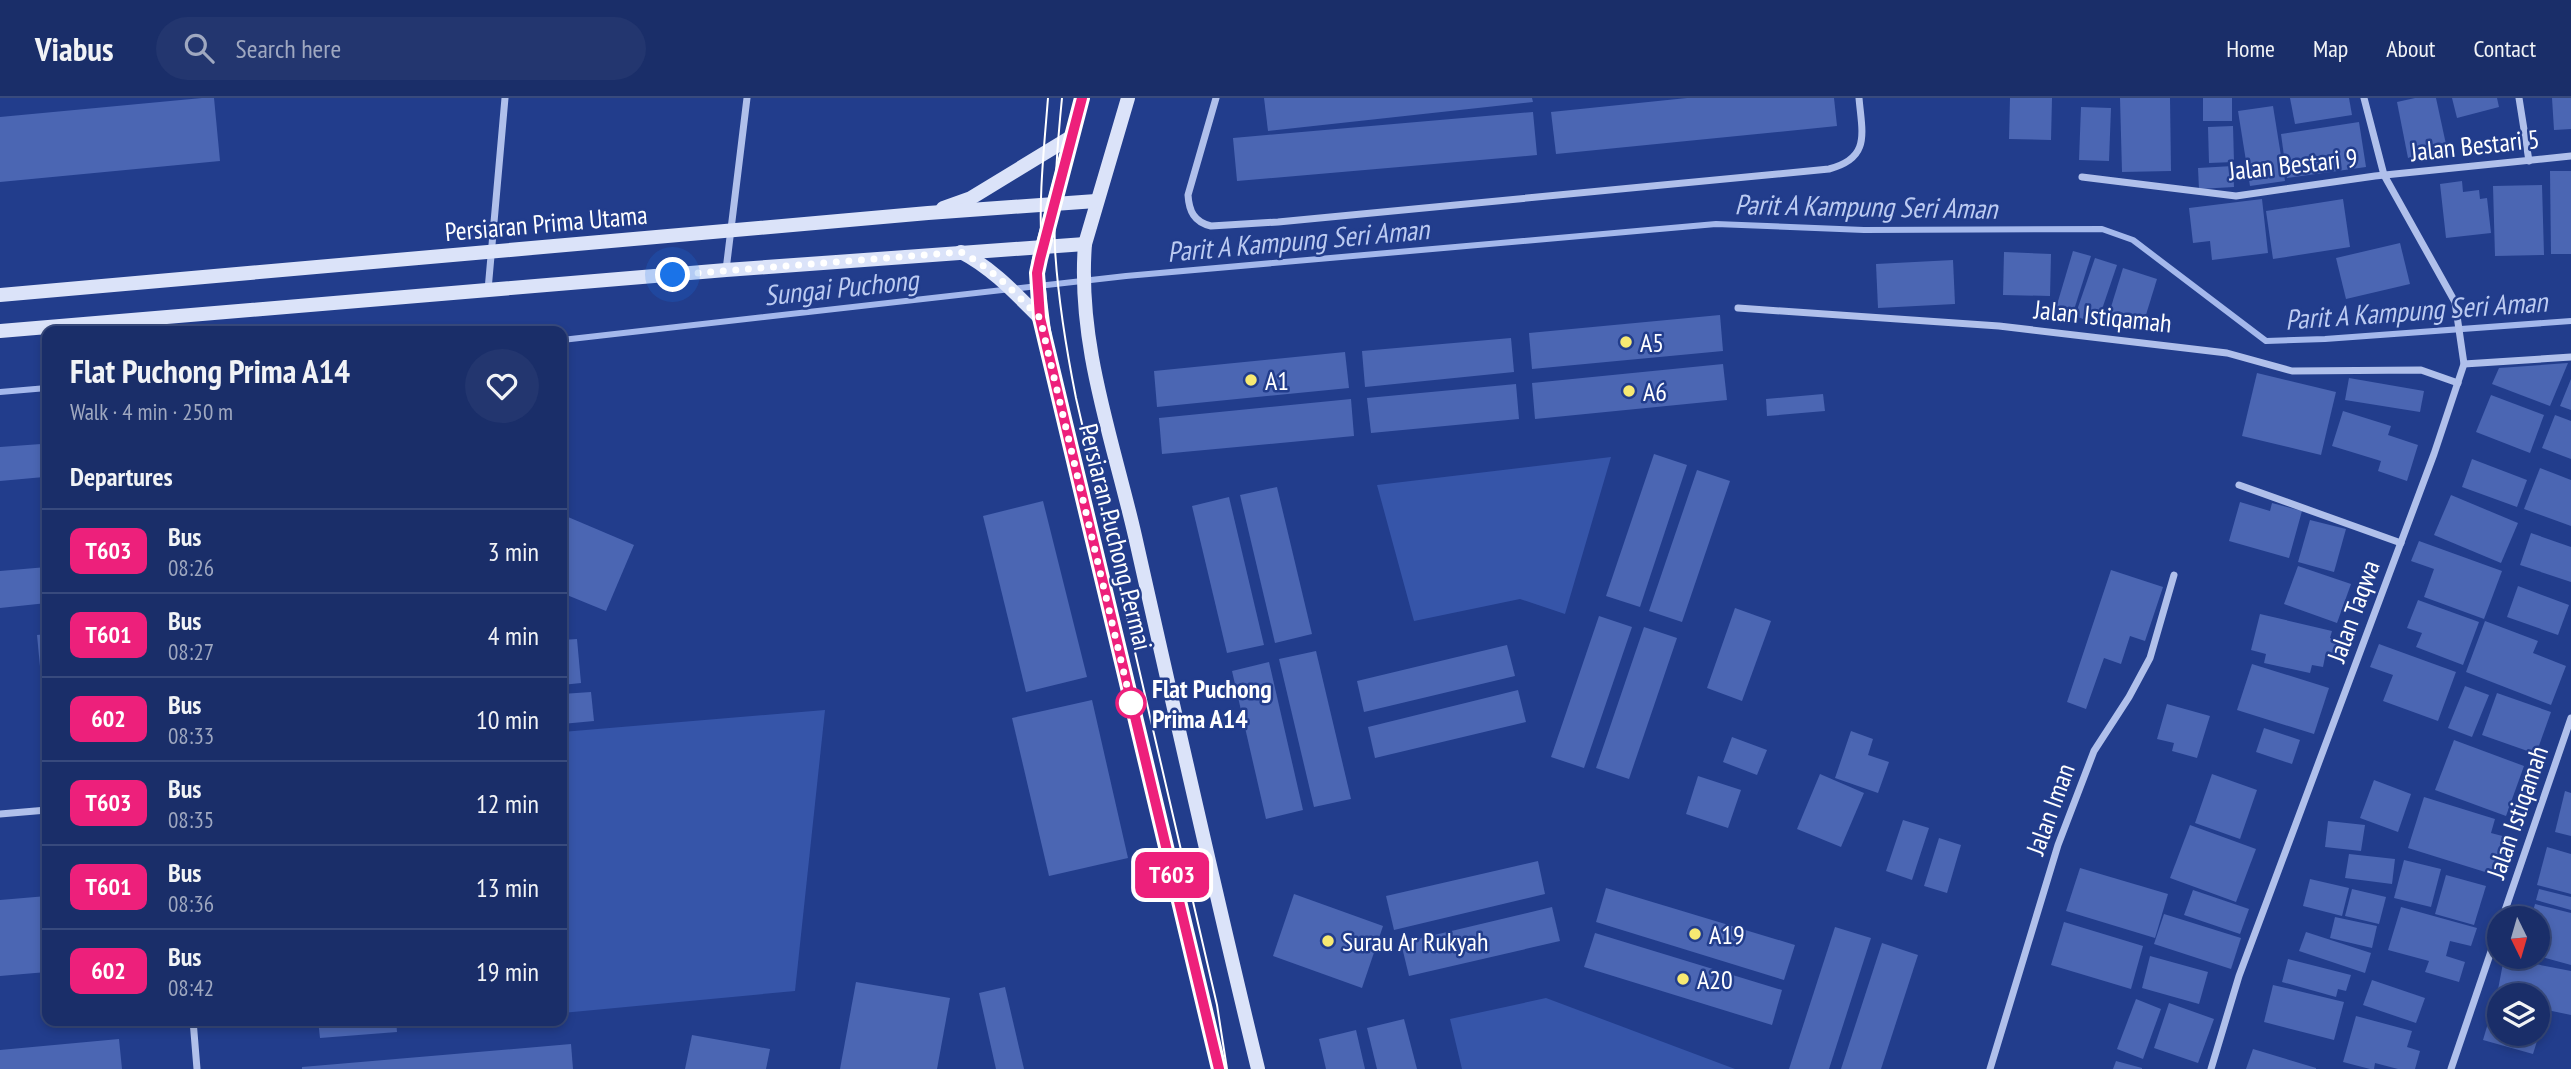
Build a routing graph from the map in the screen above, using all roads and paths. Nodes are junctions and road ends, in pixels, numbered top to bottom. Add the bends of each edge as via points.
1 (505, 98) edge
2 (747, 98) edge
3 (1082, 98) edge
4 (1128, 98) edge
5 (1216, 98) edge
6 (1859, 98) edge
7 (2364, 98) edge
8 (2519, 98) edge
9 (1071, 137) junction
10 (2571, 156) edge
11 (2529, 161) junction
12 (2384, 175) junction
13 (2082, 177) dead end
14 (1096, 201) junction
15 (1055, 205) junction
16 (928, 214) junction
17 (731, 231) junction
18 (1085, 244) junction
19 (1043, 246) junction
20 (961, 252) junction
21 (491, 253) junction
22 (726, 270) junction
23 (488, 291) junction
24 (0, 295) edge
25 (1738, 308) dead end
26 (1040, 318) junction
27 (61, 326) edge
28 (42, 328) edge
29 (0, 331) edge
30 (2571, 357) edge
31 (2464, 365) junction
32 (2458, 383) junction
33 (2239, 485) dead end
34 (2401, 543) junction
35 (2174, 575) dead end
36 (2571, 719) edge
37 (42, 810) edge
38 (0, 814) edge
39 (2506, 906) edge
40 (2487, 963) edge
41 (193, 1026) edge
42 (197, 1069) edge
43 (1219, 1069) edge
44 (1258, 1069) edge
45 (1990, 1069) edge
46 (2211, 1069) edge
47 (2451, 1069) edge

1 - 21 street
2 - 17 street
3 - 9 main road, Persiaran Puchong Permai
4 - 14 main road, Persiaran Puchong Permai
5 - 6 street via 1188,195 1189,210 1200,223 1210,226 1829,169 1858,154 1863,142
7 - 12 street, Jalan Taqwa
8 - 11 street
9 - 15 main road, Persiaran Puchong Permai
9 - 16 main road via 971,198
10 - 11 street, Jalan Bestari 5
11 - 12 street, Jalan Bestari 5
12 - 13 street, Jalan Bestari 9 via 2236,196
12 - 31 street, Jalan Taqwa via 2455,302
14 - 15 main road, Persiaran Prima Utama
14 - 18 main road, Persiaran Puchong Permai
15 - 16 main road, Persiaran Prima Utama
15 - 19 main road, Persiaran Puchong Permai
16 - 17 main road, Persiaran Prima Utama
17 - 21 main road, Persiaran Prima Utama
17 - 22 street
18 - 19 main road
18 - 44 main road, Persiaran Puchong Permai via 1091,362
19 - 20 main road
19 - 26 main road, Persiaran Puchong Permai via 1037,273
20 - 22 main road
20 - 26 main road via 979,261
21 - 23 street
21 - 24 main road, Persiaran Prima Utama
22 - 23 main road
23 - 27 main road
25 - 32 street, Jalan Istiqamah via 1999,326 2227,352 2292,372 2421,370
26 - 43 main road, Persiaran Puchong Permai
28 - 29 main road
30 - 31 street
31 - 32 street, Jalan Taqwa
32 - 34 street, Jalan Taqwa
33 - 34 street
34 - 46 street, Jalan Taqwa via 2239,976
35 - 45 street, Jalan Iman via 2150,658 2094,751 2058,845
36 - 39 street, Jalan Istiqamah
37 - 38 street
40 - 47 street
41 - 42 street

